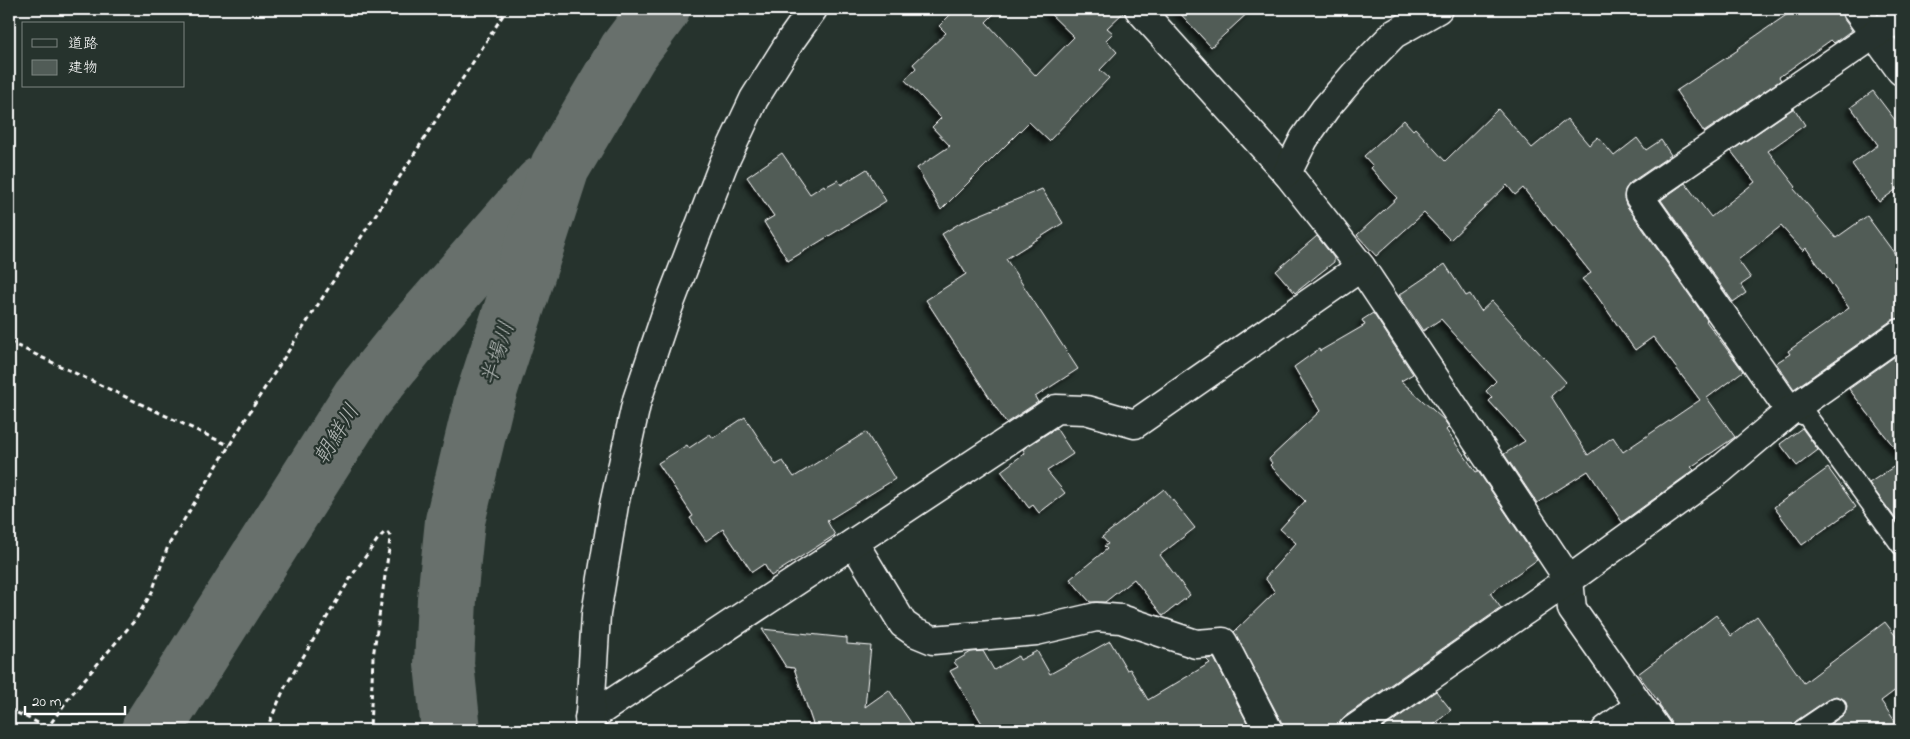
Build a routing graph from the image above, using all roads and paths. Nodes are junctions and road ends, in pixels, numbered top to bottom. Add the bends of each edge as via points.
1 (507, 9) edge
2 (813, 9) edge
3 (1140, 9) edge
4 (1438, 9) edge
5 (1856, 9) edge
6 (1901, 16) edge
7 (1875, 35) junction
8 (1901, 71) edge
9 (1287, 173) junction
10 (1361, 267) junction
11 (1901, 333) edge
12 (9, 342) edge
13 (1790, 412) junction
14 (230, 446) junction
15 (854, 542) junction
16 (1901, 545) edge
17 (1569, 580) junction
18 (1640, 706) junction
19 (1836, 707) dead end
20 (9, 709) edge
21 (589, 724) edge
22 (47, 729) edge
23 (53, 730) edge
24 (266, 730) edge
25 (370, 730) edge
26 (1268, 730) edge
27 (1353, 730) edge
28 (1606, 730) edge
29 (1656, 730) edge
30 (1802, 730) edge

1 - 14 path
2 - 21 street via 754,99 723,165 637,400 614,505 596,614
3 - 9 street
4 - 9 street via 1394,34 1355,74 1304,139
5 - 7 street
6 - 7 street
7 - 8 street
7 - 13 street via 1639,196
9 - 10 street
10 - 15 street via 1135,424 1086,410 1056,408
10 - 17 street
11 - 13 street
12 - 14 path
13 - 16 lane via 1807,416
13 - 17 street via 1719,471
14 - 22 path via 168,546 152,592 136,619 71,695
15 - 21 street
15 - 26 street via 903,624 934,640 1036,631 1096,617 1121,619 1196,644 1223,642
17 - 18 street via 1572,609
17 - 27 street
18 - 28 street
18 - 29 street
19 - 30 lane
20 - 22 path
22 - 23 path
24 - 25 path via 285,687 354,574 385,532 390,536 373,657

